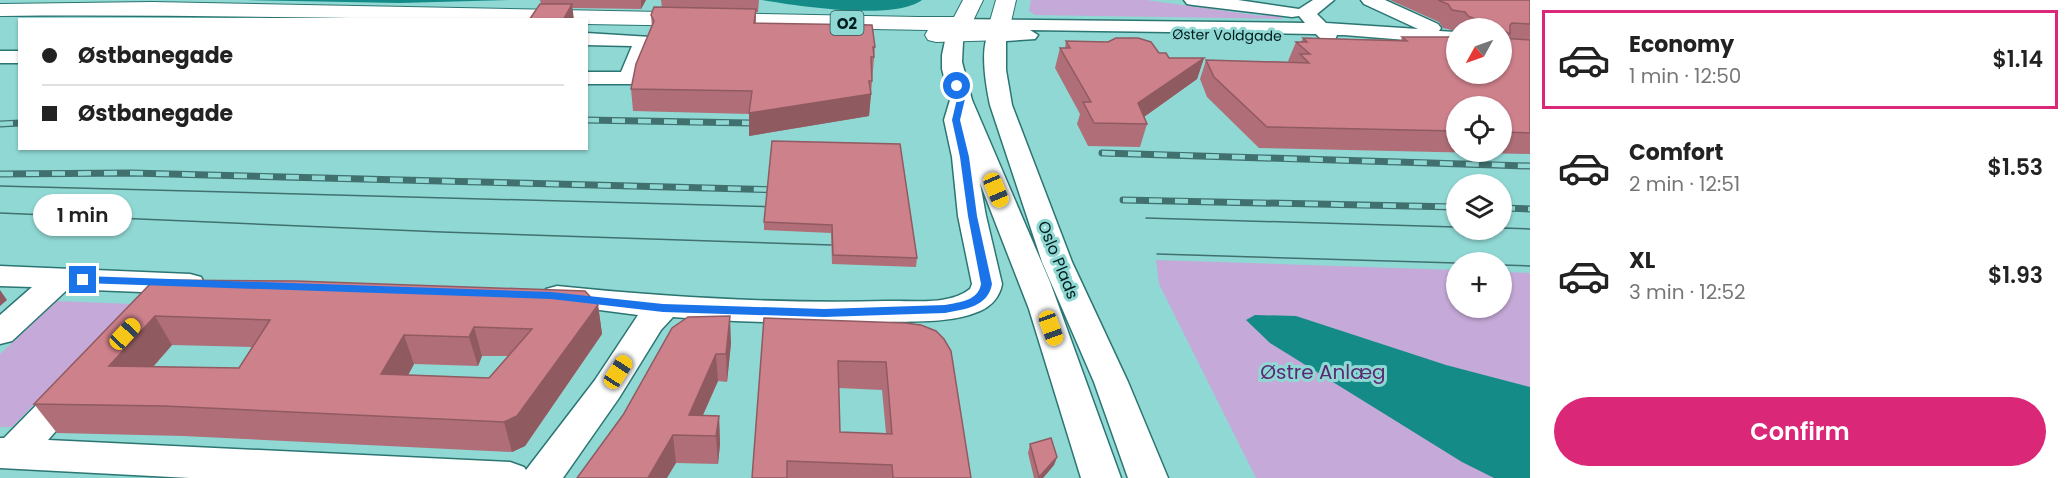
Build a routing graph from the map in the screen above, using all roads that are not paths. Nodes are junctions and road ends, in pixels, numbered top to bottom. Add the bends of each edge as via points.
1 (973, 0) edge
2 (1006, 0) edge
3 (1193, 0) edge
4 (1325, 0) edge
5 (1370, 0) edge
6 (1231, 2) edge
7 (0, 10) edge
8 (1306, 13) junction
9 (0, 17) edge
10 (226, 18) edge
11 (588, 25) edge
12 (957, 29) junction
13 (999, 29) junction
14 (1325, 33) junction
15 (1446, 38) edge
16 (588, 39) edge
17 (1446, 39) edge
18 (0, 57) edge
19 (18, 57) edge
20 (588, 78) edge
21 (961, 99) junction
22 (0, 276) edge
23 (60, 279) junction
24 (173, 283) junction
25 (218, 285) edge
26 (528, 295) edge
27 (663, 308) junction
28 (149, 309) edge
29 (0, 333) edge
30 (92, 369) edge
31 (6, 454) edge
32 (510, 478) edge
33 (541, 478) edge
34 (1101, 478) edge
35 (1148, 478) edge

1 - 12 main road
2 - 13 main road
3 - 6 street, Øster Voldgade
4 - 8 street
5 - 15 street
6 - 8 street, Øster Voldgade
7 - 12 main road, O2 via 152,8 918,24
8 - 14 street
9 - 10 main road
11 - 12 main road, O2
12 - 13 main road, O2
12 - 21 street, Oslo Plads via 951,51
13 - 14 street, Øster Voldgade
13 - 35 street, Oslo Plads via 994,56 996,87 1007,124 1057,262 1111,382
14 - 17 street, Øster Voldgade
16 - 20 street via 644,41 628,79
18 - 19 street
21 - 27 street via 956,120 987,284 978,300 945,309 847,314
21 - 34 street, Oslo Plads via 1024,253
22 - 23 street
23 - 24 street
23 - 29 street
24 - 25 street
24 - 28 street
26 - 27 street
27 - 33 street
30 - 31 street
31 - 32 street

